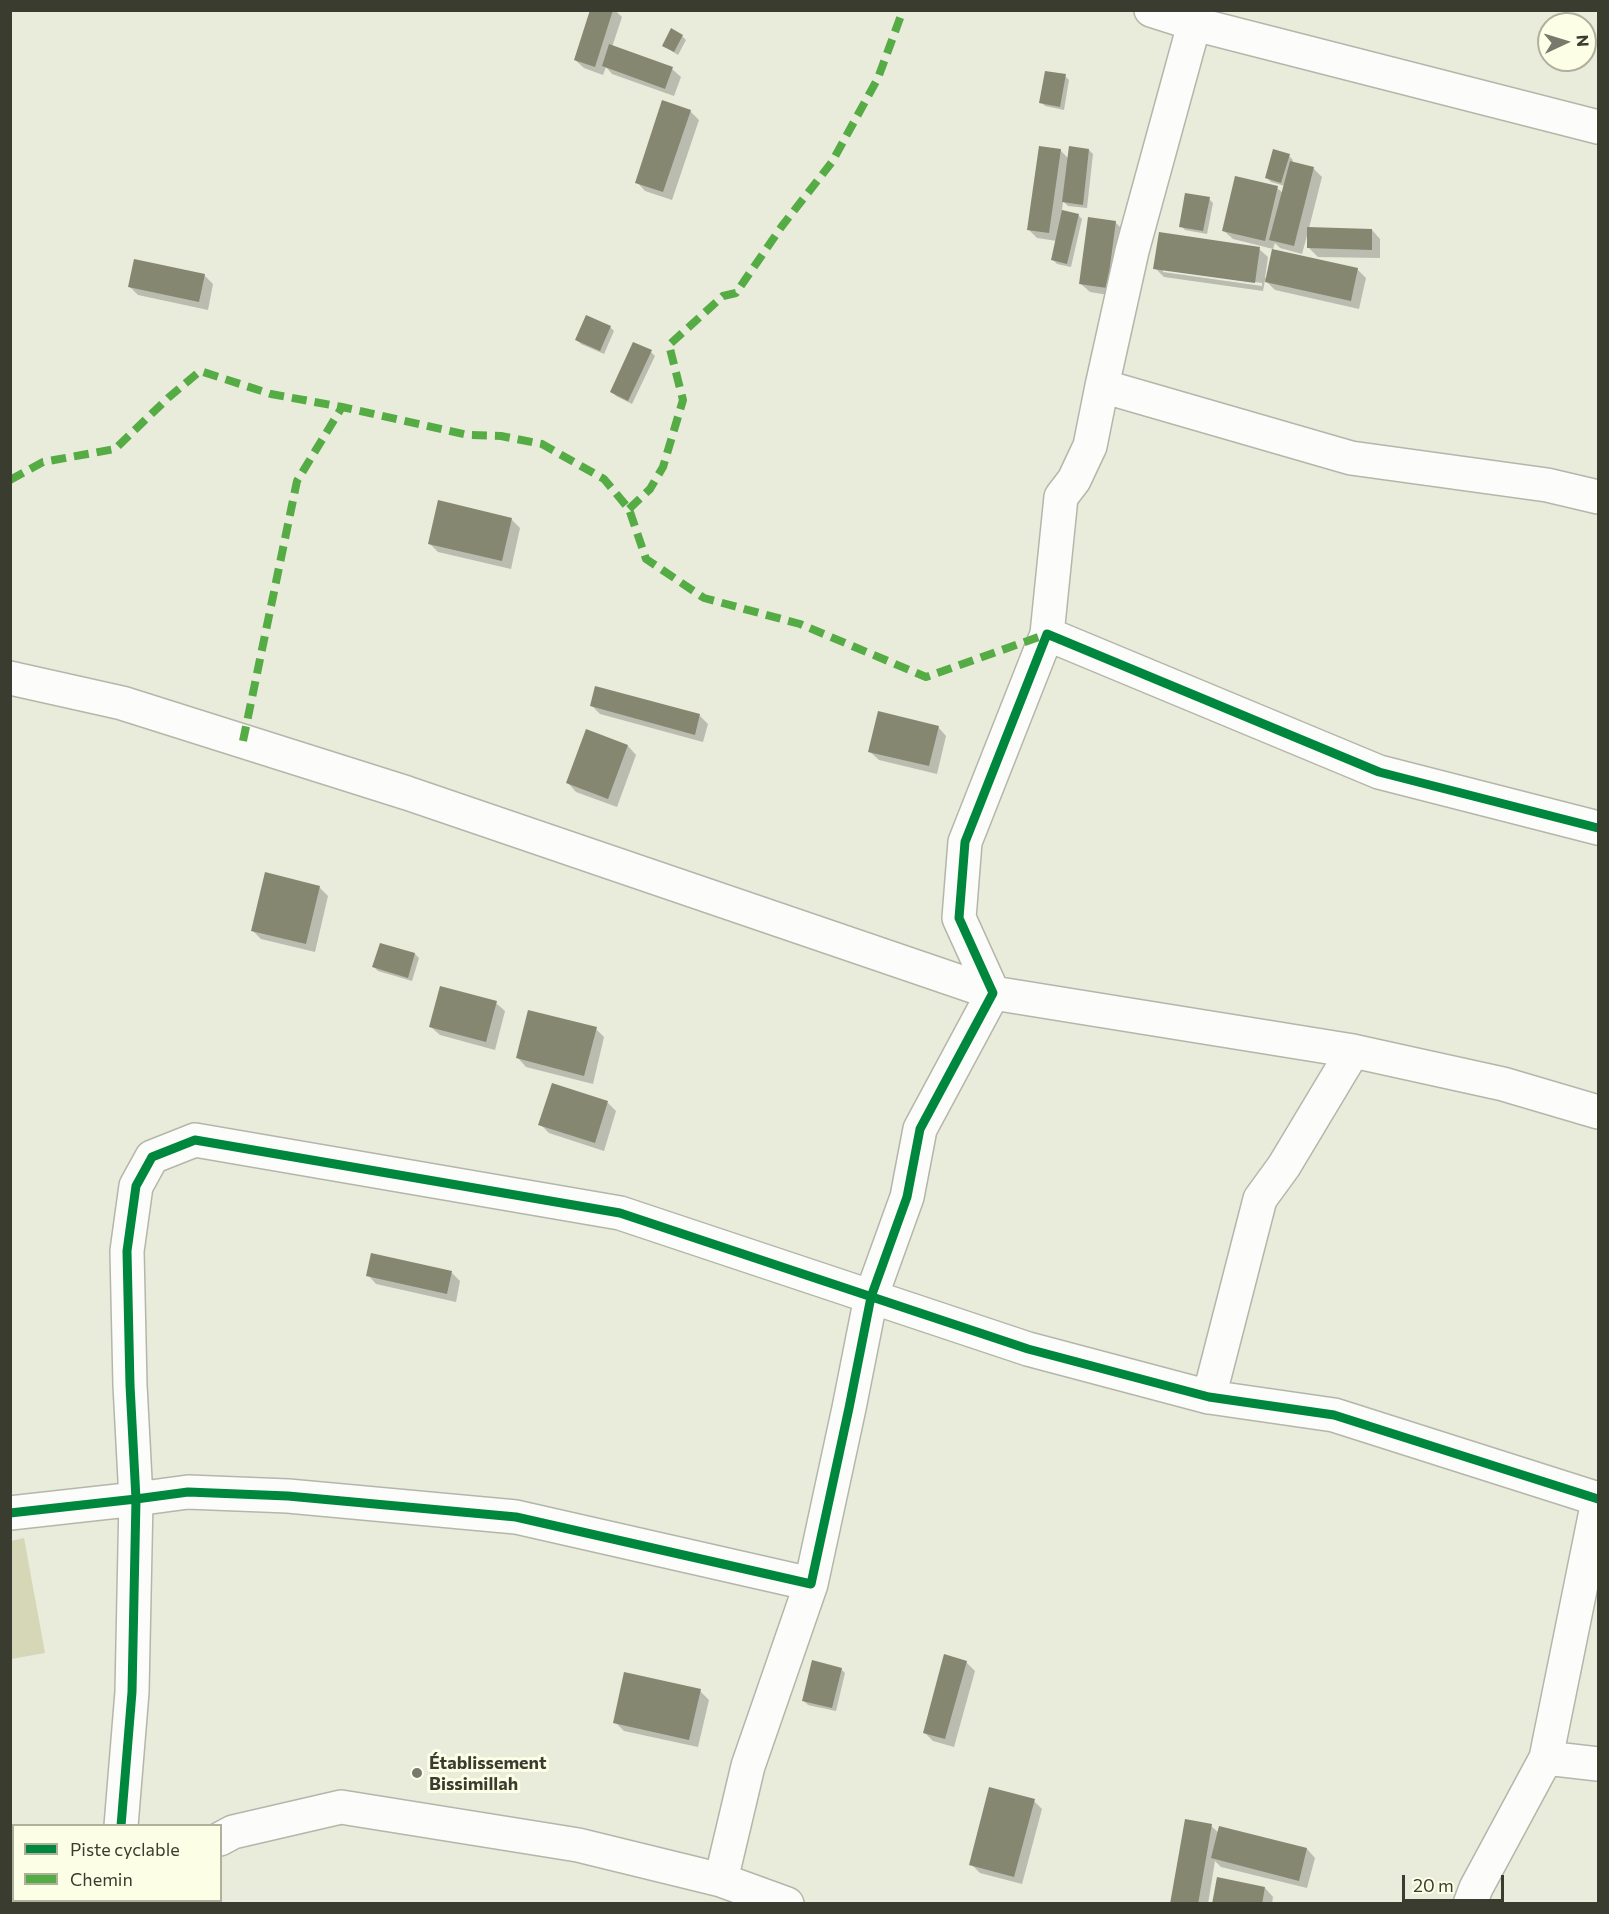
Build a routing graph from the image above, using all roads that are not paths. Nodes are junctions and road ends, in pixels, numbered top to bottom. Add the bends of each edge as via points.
1 (1151, 10) edge
2 (1196, 17) edge
3 (1599, 127) edge
4 (1102, 386) junction
5 (1599, 497) edge
6 (1047, 634) junction
7 (10, 678) edge
8 (1599, 828) edge
9 (993, 993) junction
10 (1353, 1051) junction
11 (1599, 1112) edge
12 (871, 1297) junction
13 (1209, 1396) junction
14 (136, 1499) junction
15 (1599, 1500) edge
16 (10, 1513) edge
17 (811, 1584) junction
18 (1546, 1758) junction
19 (1599, 1764) edge
20 (121, 1824) edge
21 (222, 1838) edge
22 (721, 1880) junction
23 (787, 1904) edge
24 (1470, 1904) edge

1 - 2 street
2 - 3 street
2 - 4 street via 1132,251
4 - 5 street via 1351,458 1547,485
4 - 6 street via 1090,446 1061,497
6 - 8 street via 1379,772
6 - 9 street via 965,842 959,918
7 - 9 street via 122,703 407,793
9 - 10 street
9 - 12 street via 920,1129 907,1197
10 - 11 street via 1503,1084
10 - 13 street via 1260,1199
12 - 13 street via 1028,1349
12 - 14 street via 620,1213 195,1140 152,1157 136,1186 127,1251
12 - 17 street
13 - 15 street via 1334,1415
14 - 16 street
14 - 17 street via 188,1492 288,1496 516,1517
14 - 20 street via 132,1692
15 - 18 street
17 - 22 street via 748,1766
18 - 19 street
18 - 24 street
21 - 22 street via 341,1807 578,1845
22 - 23 street

